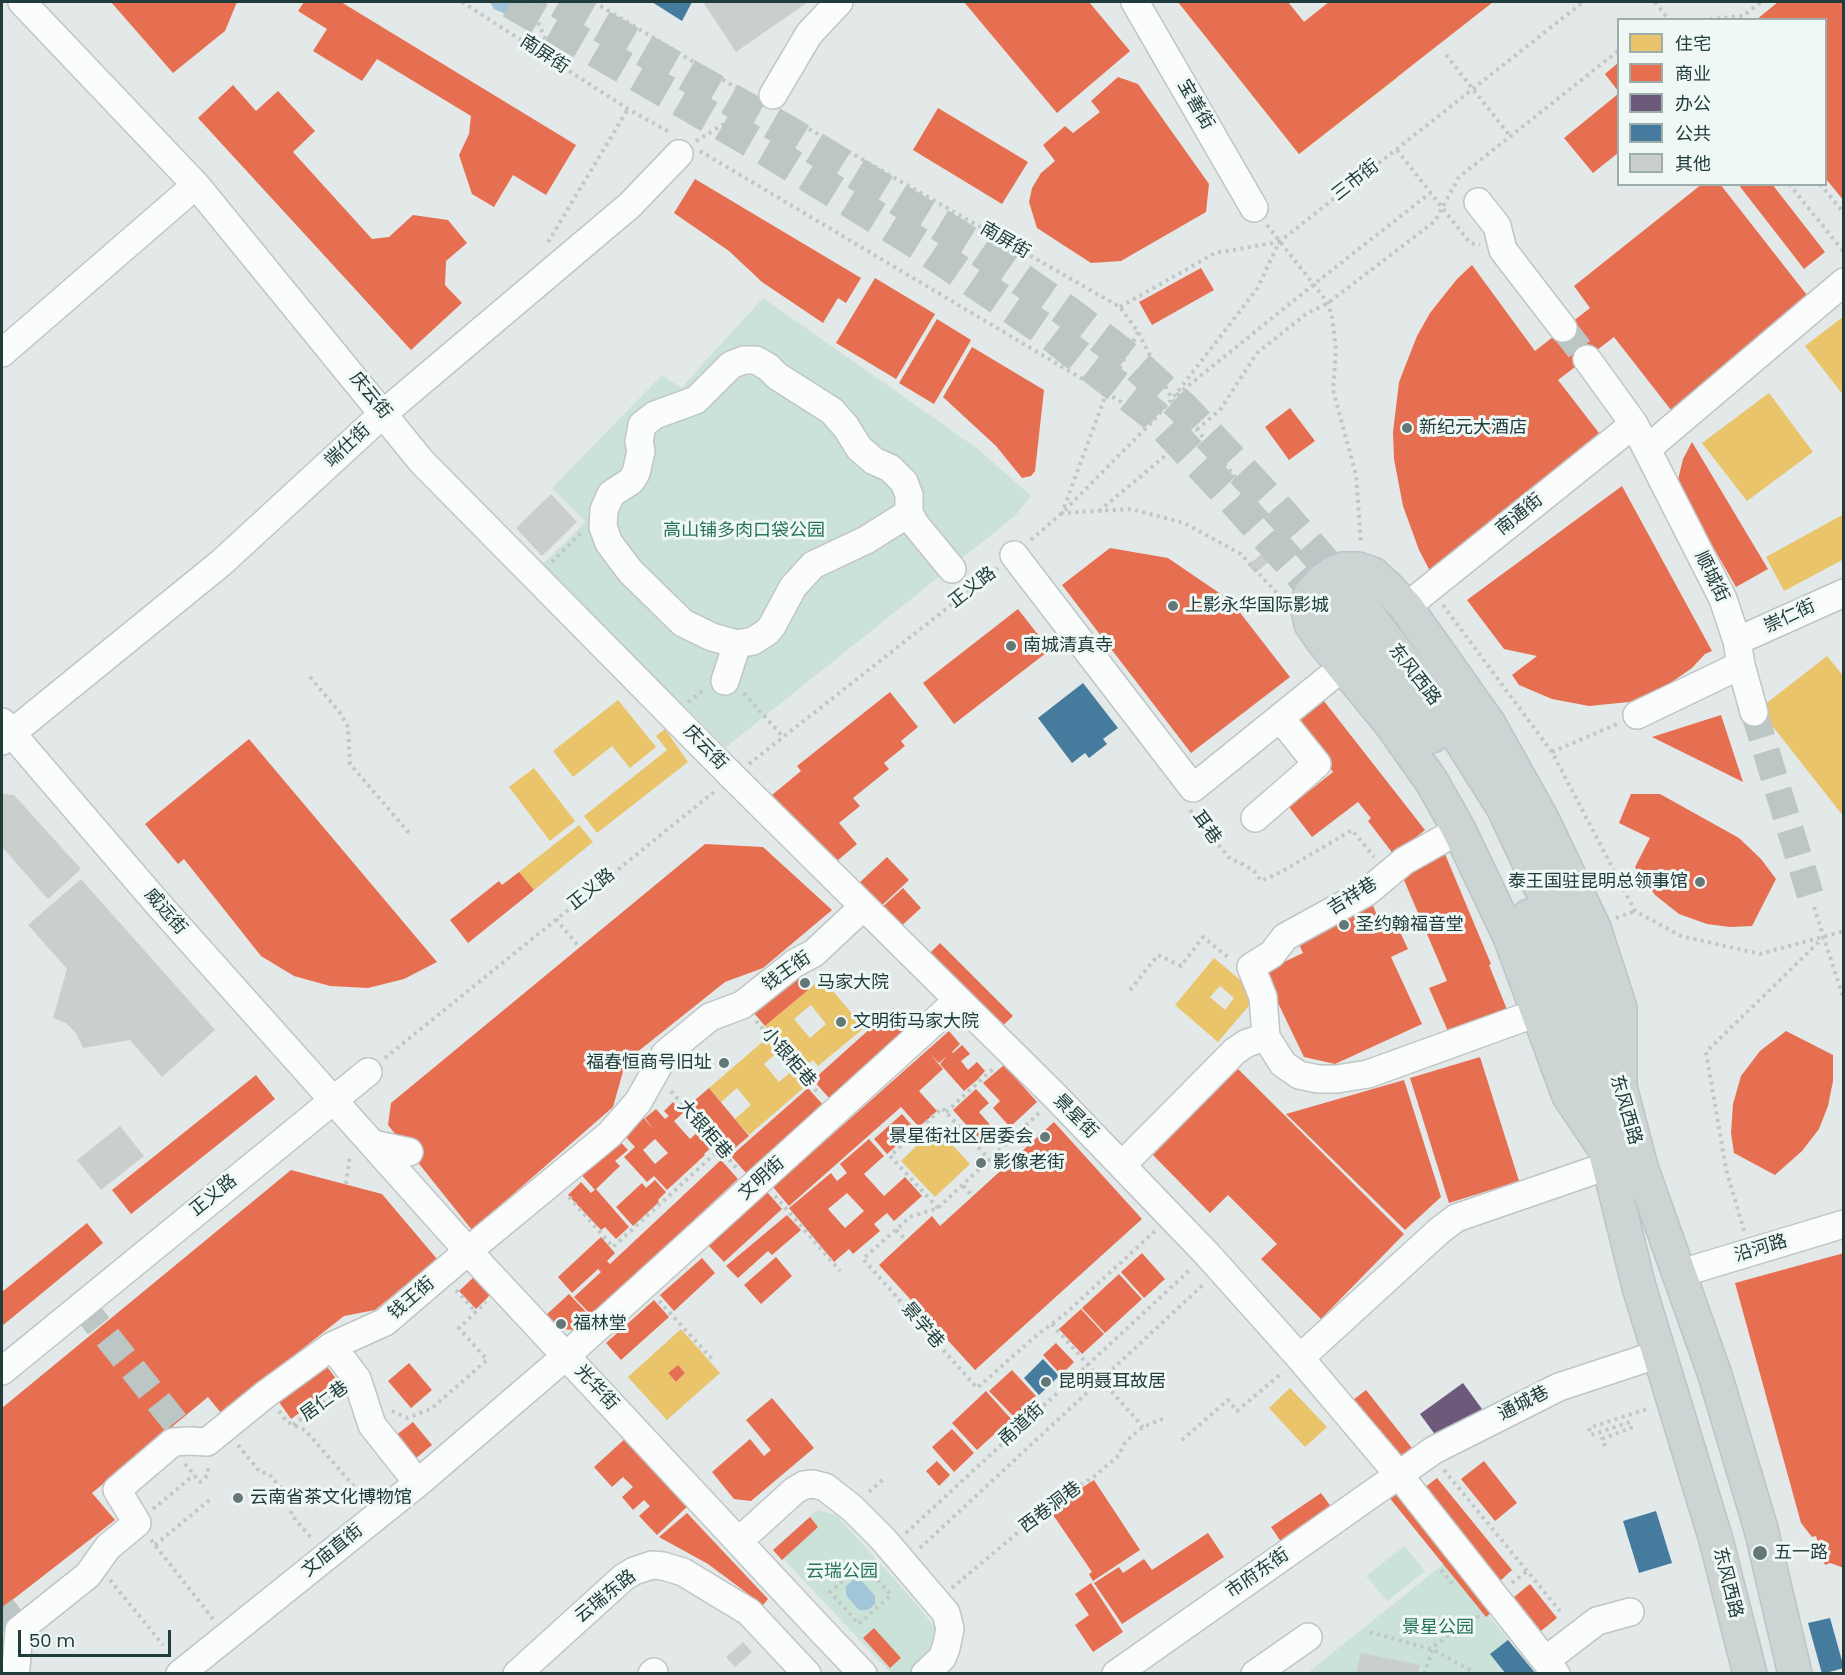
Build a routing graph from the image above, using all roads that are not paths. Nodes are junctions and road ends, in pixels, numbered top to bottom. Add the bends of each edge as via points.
1 (22, 2) edge
2 (839, 2) edge
3 (1135, 2) edge
4 (771, 103) road end
5 (687, 147) road end
6 (196, 185) junction
7 (1478, 202) dead end
8 (1254, 208) road end
9 (1844, 282) edge
10 (1563, 328) tunnel mouth
11 (2, 353) edge
12 (1587, 359) tunnel mouth
13 (384, 413) junction
14 (1634, 424) junction
15 (1647, 449) junction
16 (909, 513) junction
17 (1014, 555) road end
18 (952, 569) dead end
19 (1344, 590) junction
20 (1844, 592) edge
21 (1418, 597) junction
22 (737, 644) junction
23 (1739, 653) junction
24 (1344, 666) junction
25 (725, 681) dead end
26 (1754, 712) tunnel mouth
27 (1637, 715) road end
28 (1280, 718) junction
29 (5, 732) edge
30 (733, 777) joint
31 (1255, 818) dead end
32 (1459, 830) junction
33 (863, 907) junction
34 (957, 1001) junction
35 (1539, 1012) junction
36 (1266, 1037) junction
37 (368, 1072) road end
38 (1620, 1088) junction
39 (334, 1098) junction
40 (373, 1144) junction
41 (409, 1152) dead end
42 (1605, 1155) junction
43 (1122, 1164) junction
44 (1844, 1224) edge
45 (460, 1236) junction
46 (1678, 1274) junction
47 (332, 1346) junction
48 (1659, 1354) junction
49 (566, 1356) junction
50 (1300, 1358) junction
51 (2, 1371) edge
52 (1399, 1474) junction
53 (418, 1483) junction
54 (739, 1541) junction
55 (1630, 1612) dead end
56 (821, 1630) junction
57 (1308, 1637) dead end
58 (798, 1665) edge
59 (1551, 1667) edge
60 (9, 1674) edge
61 (180, 1674) edge
62 (517, 1674) edge
63 (863, 1674) edge
64 (925, 1674) edge
65 (1116, 1674) edge
66 (1255, 1674) edge
67 (1750, 1674) edge
68 (1795, 1674) edge

1 - 6 street, 庆云街
2 - 4 street via 809,34
3 - 8 street, 宝善街
5 - 13 street, 端仕街 via 630,205
6 - 11 street
6 - 13 street, 庆云街
7 - 10 street via 1497,226 1503,250
9 - 15 street
12 - 14 street, 顺城街
13 - 29 street, 端仕街 via 221,563
13 - 30 street, 庆云街 via 422,462
14 - 15 street, 顺城街
14 - 21 street, 南通街
15 - 23 street, 顺城街 via 1723,599
16 - 18 street
16 - 22 street via 866,540 813,565 793,587 772,626 753,641
16 - 22 street via 904,482 859,448 832,411 756,360 731,365 696,400 655,415 642,425 636,473 610,495 604,510 605,535 630,571 683,623
17 - 28 street, 耳巷 via 1193,788
19 - 21 main road
19 - 24 main road via 1310,595 1308,610 1311,624
19 - 38 main road, 东风西路 via 1446,717 1504,809 1563,935
19 - 42 main road, 东风西路 via 1484,819 1542,943 1586,1073
20 - 23 street, 崇仁街
21 - 38 main road via 1542,819 1594,928 1620,1008
22 - 25 street
23 - 26 street, 顺城街
23 - 27 street, 崇仁街
24 - 28 street, 耳巷
24 - 32 main road via 1432,782
28 - 31 street via 1317,764
29 - 39 street, 威远街
30 - 33 street, 景星街
32 - 35 main road via 1510,937
32 - 36 street, 吉祥巷 via 1404,861 1367,892 1285,937 1272,954 1251,967 1263,997
33 - 34 street, 景星街
33 - 45 street, 钱王街 via 814,953 795,963 742,1005 710,1017 665,1053 638,1102 610,1134 553,1180
34 - 43 street, 景星街
34 - 49 street, 文明街
35 - 36 street via 1368,1074 1337,1079 1299,1075 1283,1064
35 - 42 main road via 1569,1096
36 - 43 street via 1235,1051
37 - 39 street, 正义路
38 - 46 main road, 东风西路 via 1641,1167
39 - 40 street, 光华街
39 - 51 street, 正义路
40 - 41 street
40 - 45 street, 光华街
42 - 48 main road, 东风西路
42 - 50 street via 1456,1218
43 - 50 street, 景星街
44 - 46 street, 沿河路
45 - 47 street, 钱王街 via 385,1322
45 - 49 street, 光华街
46 - 68 main road, 东风西路 via 1761,1529
47 - 53 street via 357,1379 372,1425
47 - 60 street, 钱王街 via 207,1443 173,1442 117,1491 137,1523 108,1546 87,1575 19,1630 16,1668
48 - 52 street, 通城巷 via 1559,1386 1429,1453
48 - 67 main road, 东风西路 via 1716,1540
49 - 53 street, 文庙直街
49 - 54 street, 光华街 via 657,1441
50 - 52 street, 景星街
52 - 59 street, 景星街
52 - 65 street, 市府东街
53 - 61 street, 文庙直街
54 - 56 street, 光华街
54 - 64 street via 794,1491 804,1485 825,1486 948,1607 950,1629 946,1648 942,1658
55 - 59 street via 1597,1621
56 - 58 street
56 - 63 street, 光华街
57 - 66 street
58 - 62 street, 云瑞东路 via 749,1612 683,1572 663,1566 642,1568 624,1577

